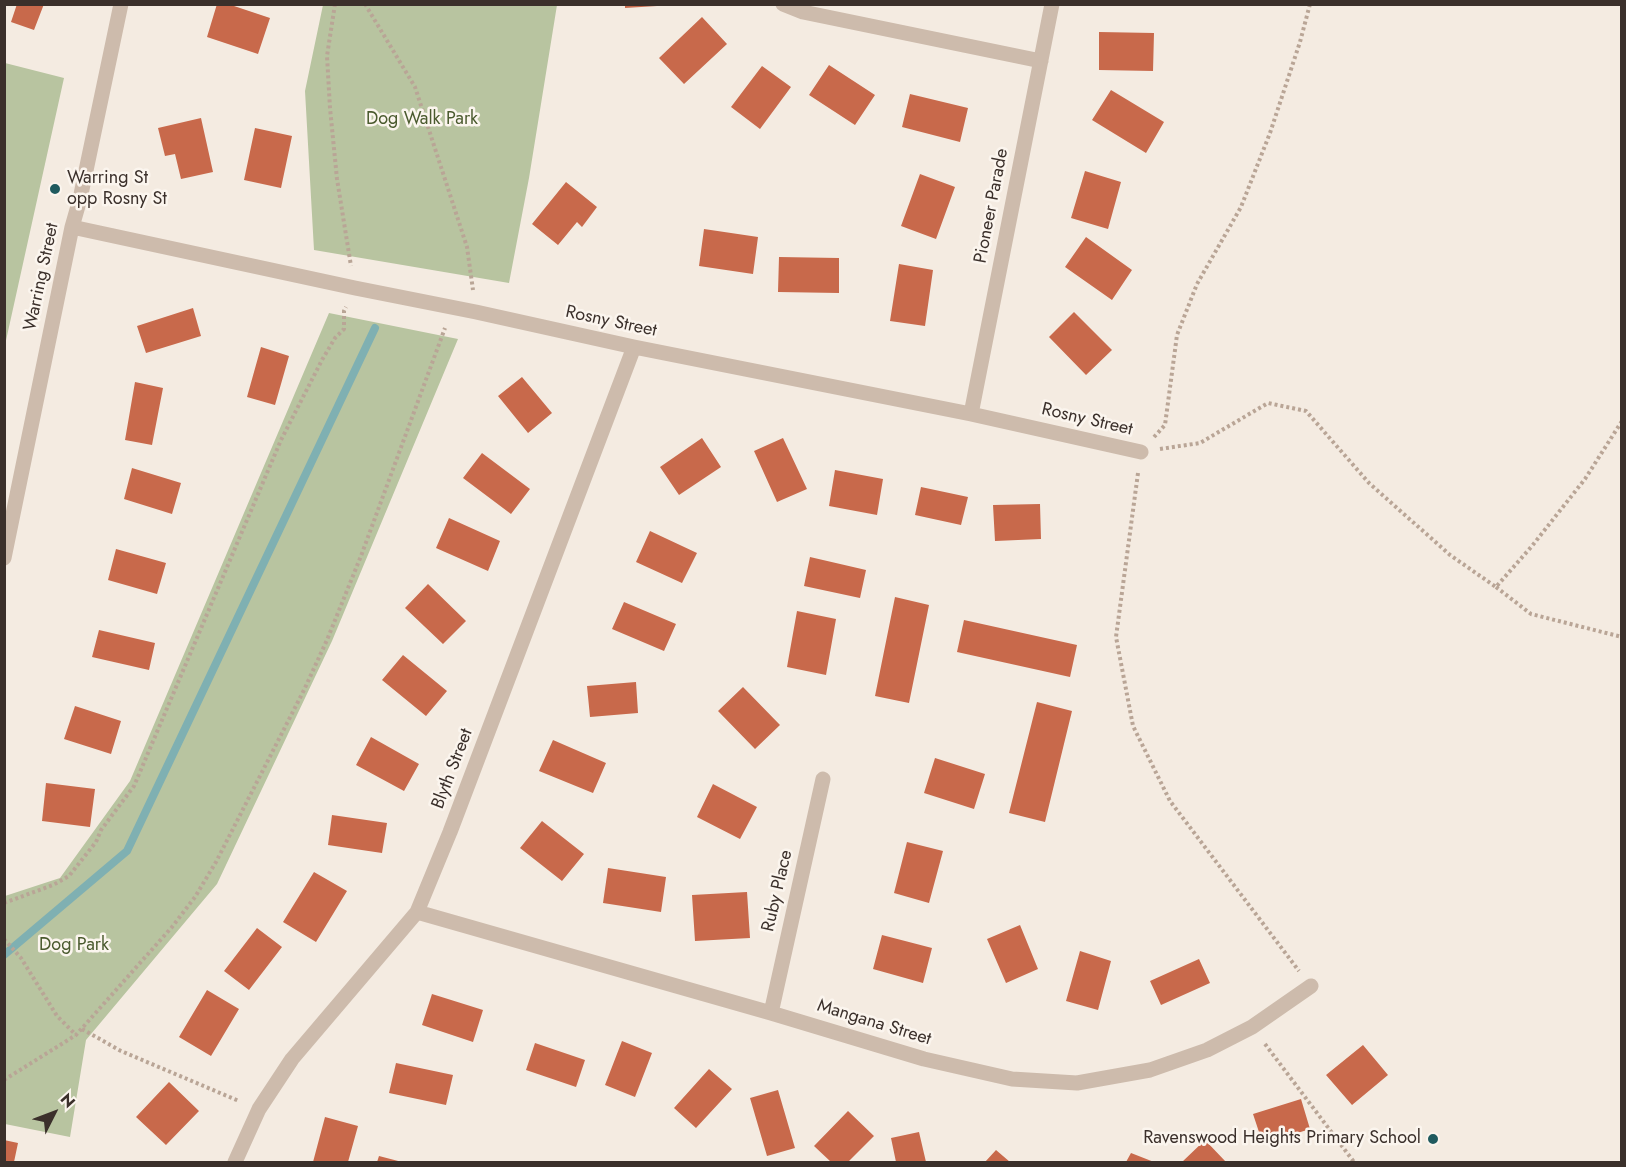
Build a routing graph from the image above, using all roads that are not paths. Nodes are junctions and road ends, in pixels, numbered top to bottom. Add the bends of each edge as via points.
1 (121, 4) edge
2 (783, 4) edge
3 (1052, 4) edge
4 (1041, 61) junction
5 (72, 227) junction
6 (634, 347) junction
7 (971, 414) junction
8 (1141, 452) road end
9 (4, 558) edge
10 (823, 779) dead end
11 (417, 912) junction
12 (1311, 986) road end
13 (771, 1012) junction
14 (235, 1162) edge

1 - 5 street, Warring Street
2 - 4 street via 803,12
3 - 4 street, Pioneer Parade
4 - 7 street, Pioneer Parade
5 - 6 street, Rosny Street
5 - 9 street, Warring Street
6 - 7 street, Rosny Street
6 - 11 street, Blyth Street
7 - 8 street, Rosny Street
10 - 13 street, Ruby Place
11 - 13 street, Mangana Street
11 - 14 street, Blyth Street via 292,1059 259,1109
12 - 13 street, Mangana Street via 1252,1027 1207,1050 1150,1070 1077,1083 1012,1079 924,1059

